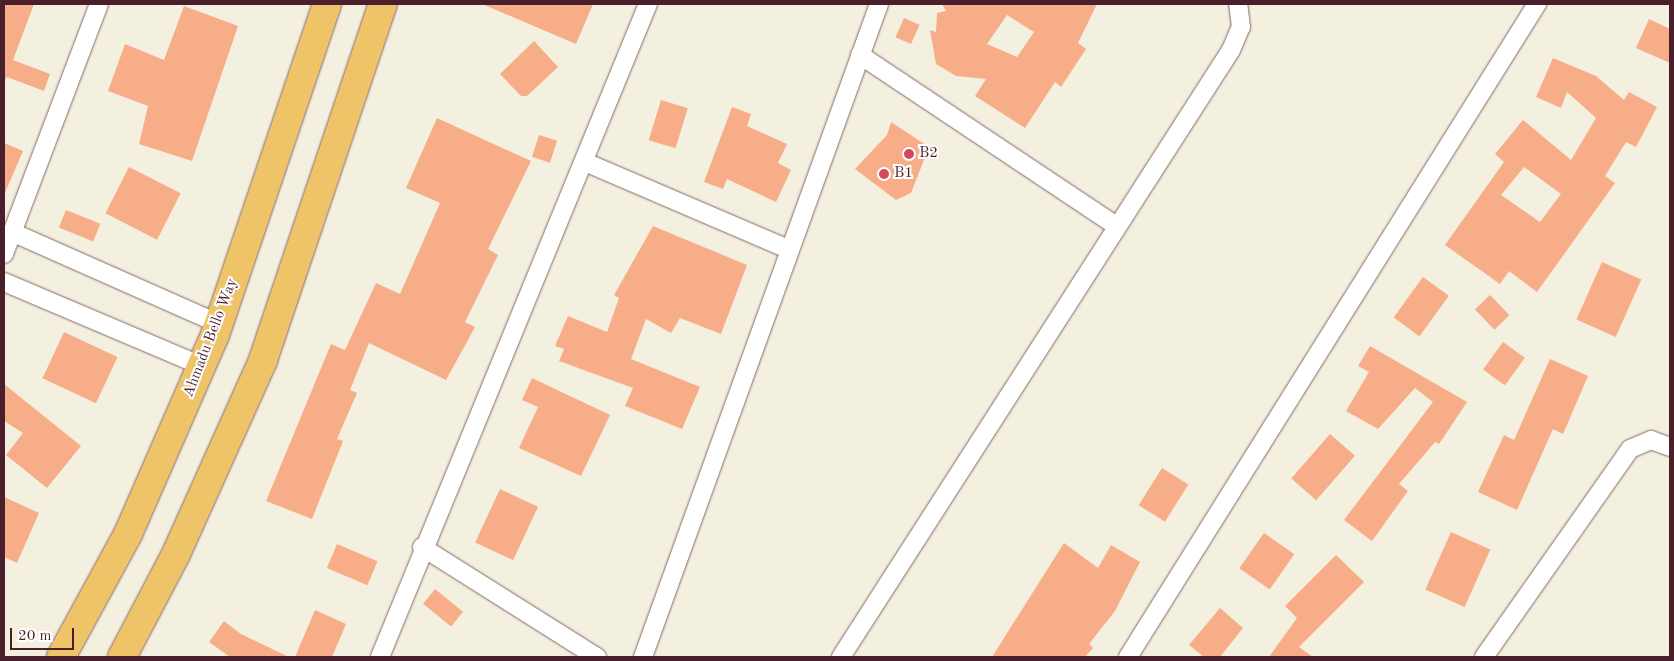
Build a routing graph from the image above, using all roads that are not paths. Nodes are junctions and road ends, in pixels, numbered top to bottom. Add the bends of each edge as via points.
1 (99, 4) edge
2 (327, 4) edge
3 (384, 4) edge
4 (648, 4) edge
5 (879, 4) edge
6 (1238, 4) edge
7 (1537, 4) edge
8 (860, 55) junction
9 (585, 162) junction
10 (1115, 225) junction
11 (14, 233) junction
12 (788, 249) junction
13 (4, 254) edge
14 (4, 282) edge
15 (219, 324) junction
16 (202, 366) junction
17 (1670, 447) edge
18 (422, 547) junction
19 (61, 657) edge
20 (122, 657) edge
21 (380, 657) edge
22 (597, 657) edge
23 (643, 657) edge
24 (841, 657) edge
25 (1128, 657) edge
26 (1484, 657) edge

1 - 11 street
2 - 15 main road, Ahmadu Bello Way
3 - 20 main road via 263,360 176,554
4 - 9 street
5 - 8 street
6 - 10 street via 1241,27 1231,50
7 - 25 street
8 - 10 street
8 - 12 street
9 - 12 street
9 - 18 street
10 - 24 street
11 - 13 street
11 - 15 street
12 - 23 street
14 - 16 street
15 - 16 main road, Ahmadu Bello Way
16 - 19 main road, Ahmadu Bello Way via 128,534
17 - 26 street via 1651,440 1630,449
18 - 21 street
18 - 22 street

